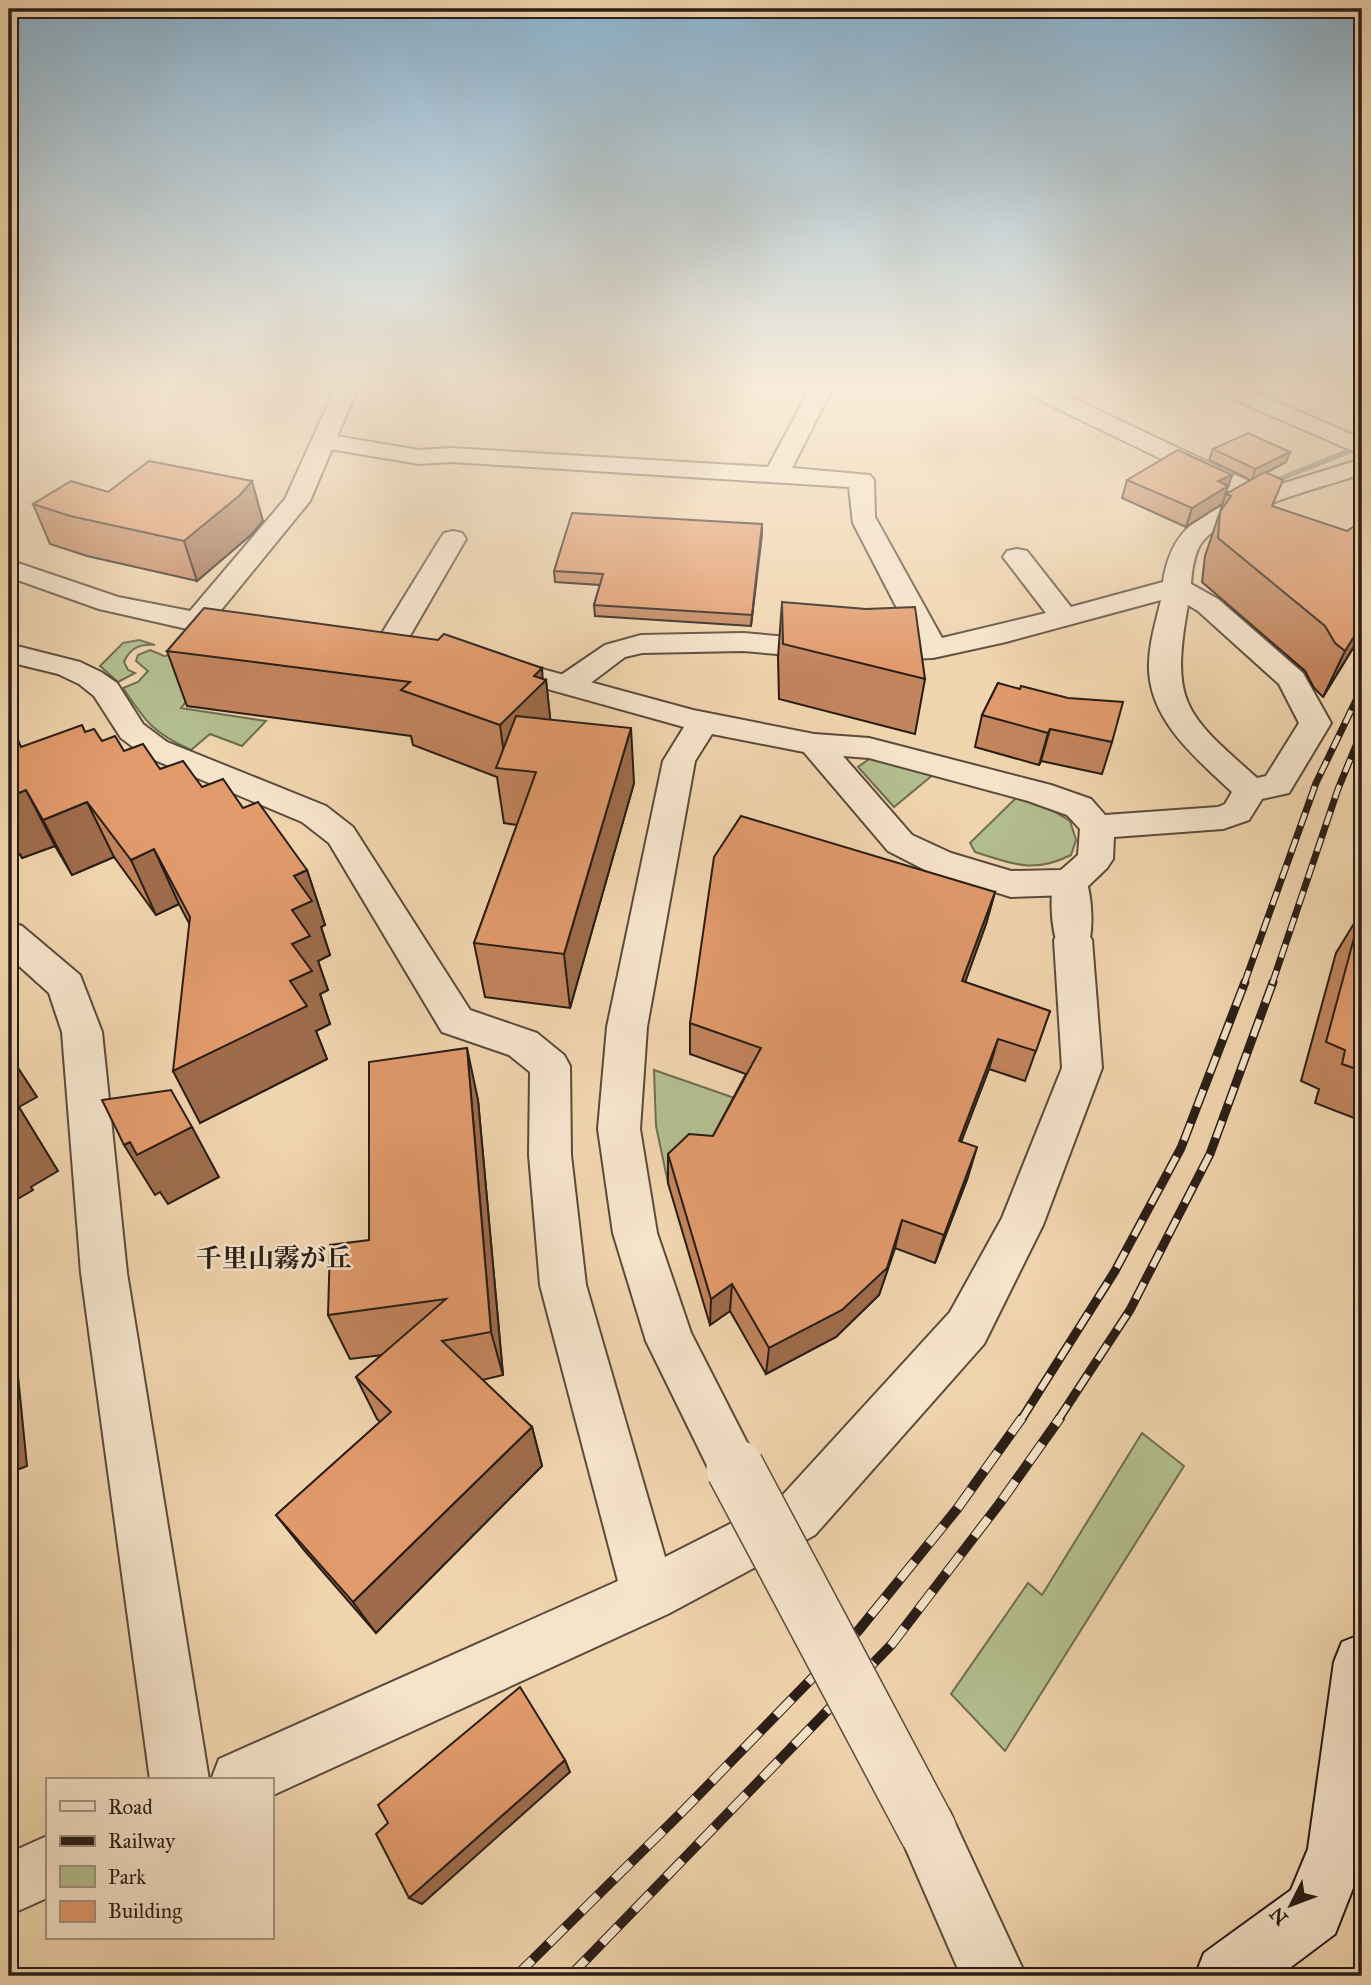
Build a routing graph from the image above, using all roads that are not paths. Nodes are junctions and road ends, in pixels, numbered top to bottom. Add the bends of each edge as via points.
1 (307, 480) edge
2 (855, 480) edge
3 (1223, 480) edge
4 (1289, 480) edge
5 (1253, 494) junction
6 (453, 539) dead end
7 (1017, 557) dead end
8 (9, 568) edge
9 (1176, 587) junction
10 (1064, 617) junction
11 (196, 621) junction
12 (274, 631) edge
13 (389, 646) edge
14 (933, 649) junction
15 (9, 653) edge
16 (471, 660) edge
17 (569, 684) junction
18 (703, 723) junction
19 (814, 744) junction
20 (1250, 790) junction
21 (1097, 827) junction
22 (1070, 882) junction
23 (9, 936) edge
24 (649, 1595) junction
25 (1362, 1662) edge
26 (180, 1778) edge
27 (244, 1778) edge
28 (46, 1867) edge
29 (9, 1884) edge
30 (995, 1976) edge
31 (1227, 1976) edge

1 - 11 street via 297,501
2 - 14 street via 861,480 864,519
3 - 5 street
4 - 5 street
5 - 9 street via 1196,533 1178,567
6 - 13 street
7 - 10 street
8 - 11 street via 109,603
9 - 10 street
9 - 20 street via 1164,669 1170,700 1194,737
9 - 20 street via 1208,605 1292,679 1315,723 1277,785
10 - 14 street
11 - 12 street
14 - 17 street via 859,652 743,642 641,644 615,651
15 - 24 street via 90,678 106,690 132,731 156,750 314,814 341,835 456,1021 523,1044 550,1066 550,1155 563,1285
16 - 17 street
17 - 18 street
18 - 19 street
18 - 30 street, bridge via 680,761 627,1027 619,1129 635,1233 670,1341 928,1831
19 - 21 street via 869,748 1039,793 1079,807
19 - 22 street via 900,843 939,862 1011,884
20 - 21 street via 1237,812 1223,818
21 - 22 street via 1095,859
22 - 24 street via 1082,1068 1021,1225 967,1328 797,1517
23 - 26 street via 66,985 82,1032 104,1273
24 - 27 street
25 - 31 street via 1338,1849 1313,1912
28 - 29 street

